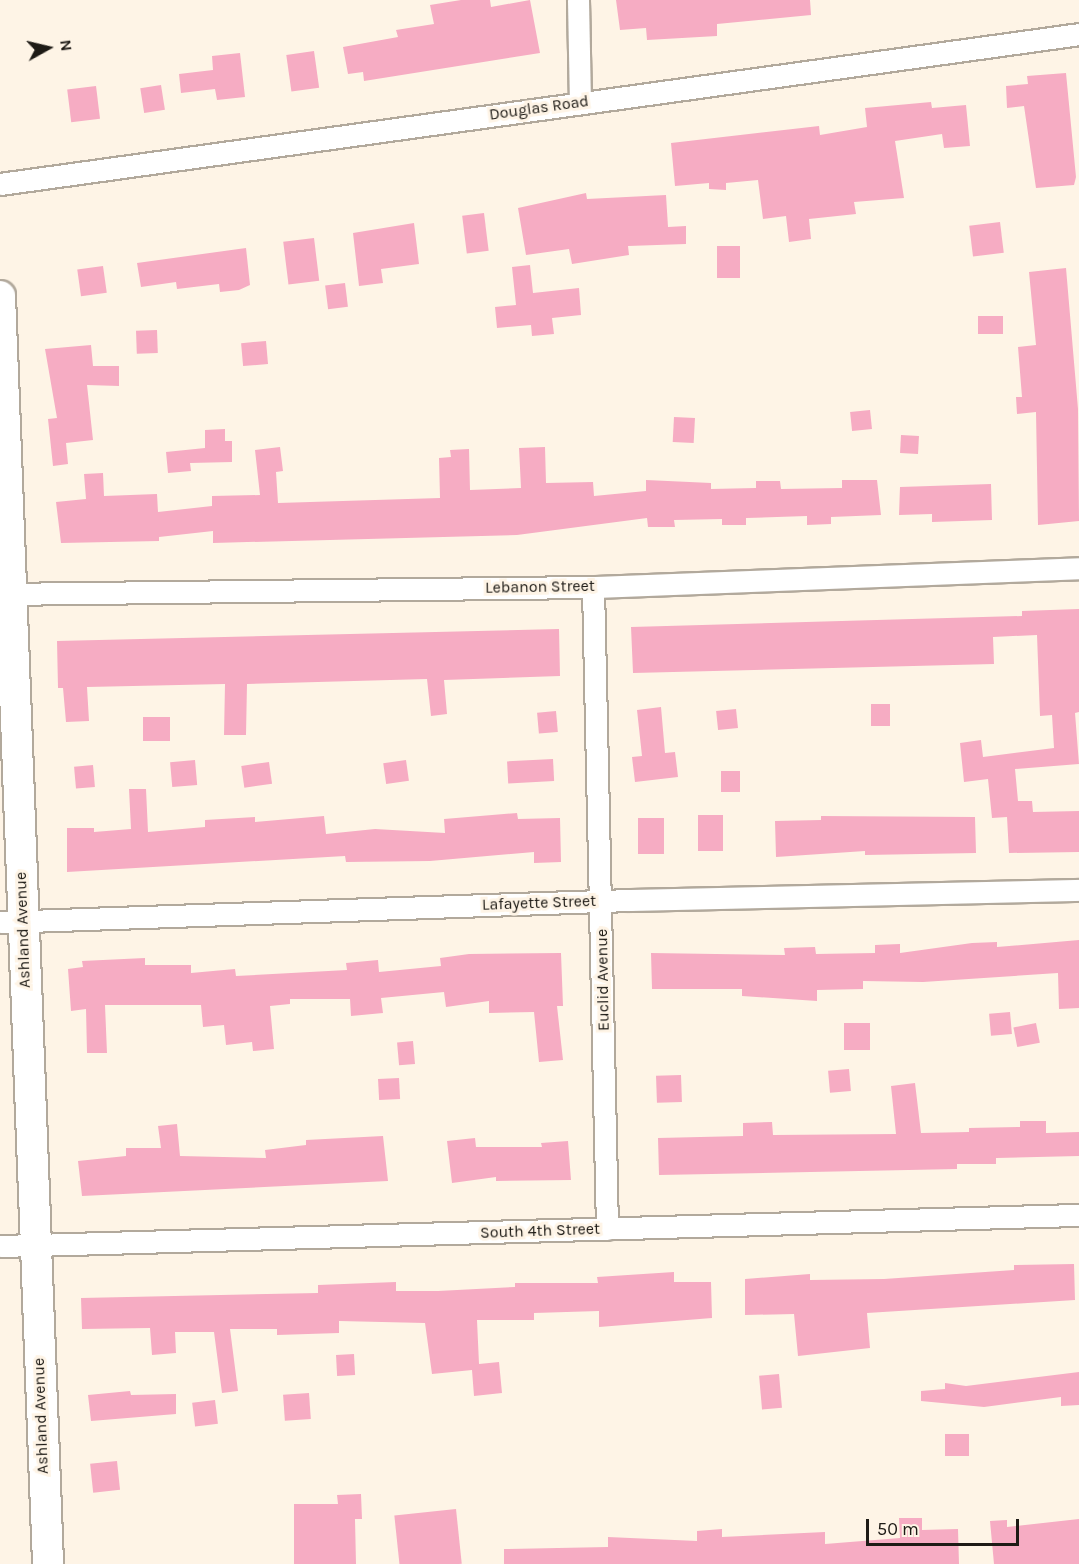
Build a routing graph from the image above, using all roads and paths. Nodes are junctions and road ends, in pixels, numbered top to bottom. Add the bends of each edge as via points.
1 (578, 0) edge
2 (1079, 34) edge
3 (580, 102) junction
4 (0, 184) edge
5 (0, 296) edge
6 (1079, 568) edge
7 (593, 587) junction
8 (7, 593) edge
9 (1079, 890) edge
10 (602, 900) junction
11 (11, 922) edge
12 (1079, 1215) edge
13 (607, 1229) junction
14 (34, 1245) junction
15 (0, 1246) edge
16 (48, 1564) edge

1 - 3 street
2 - 3 street, Douglas Road
3 - 4 street, Douglas Road
5 - 8 street, Ashland Avenue
6 - 7 street, Lebanon Street
7 - 8 street, Lebanon Street
7 - 10 street, Euclid Avenue
8 - 11 street, Ashland Avenue
9 - 10 street, Lafayette Street
10 - 11 street, Lafayette Street
10 - 13 street, Euclid Avenue
11 - 14 street, Ashland Avenue
12 - 13 street, South 4th Street
13 - 14 street, South 4th Street
14 - 15 street, South 4th Street
14 - 16 street, Ashland Avenue

